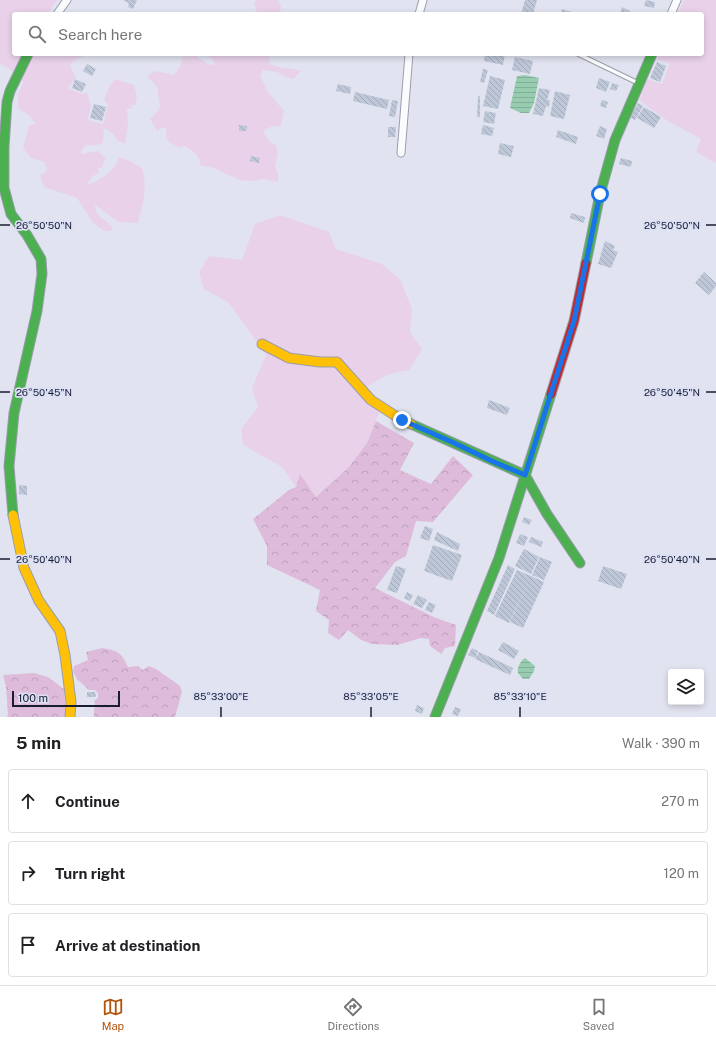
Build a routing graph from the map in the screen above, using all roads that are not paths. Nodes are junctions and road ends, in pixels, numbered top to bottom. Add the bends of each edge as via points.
1 (67, 0) edge
2 (423, 0) edge
3 (677, 0) edge
4 (58, 12) edge
5 (420, 12) edge
6 (672, 12) edge
7 (27, 56) edge
8 (409, 56) edge
9 (582, 56) edge
10 (651, 56) edge
11 (639, 84) junction
12 (402, 153) dead end
13 (262, 344) dead end
14 (525, 475) junction
15 (580, 563) dead end
16 (70, 717) edge
17 (435, 717) edge

1 - 4 street
2 - 5 street
3 - 6 street
7 - 16 street via 12,85 8,102 4,188 11,214 41,259 42,274 37,311 14,413 9,466 11,502 24,568 39,600 60,631 70,694
8 - 12 street
9 - 11 lane
10 - 11 street
11 - 14 street via 614,140 600,194 574,321
13 - 14 street via 289,358 337,362 371,400 402,420
14 - 15 street
14 - 17 street via 499,558

